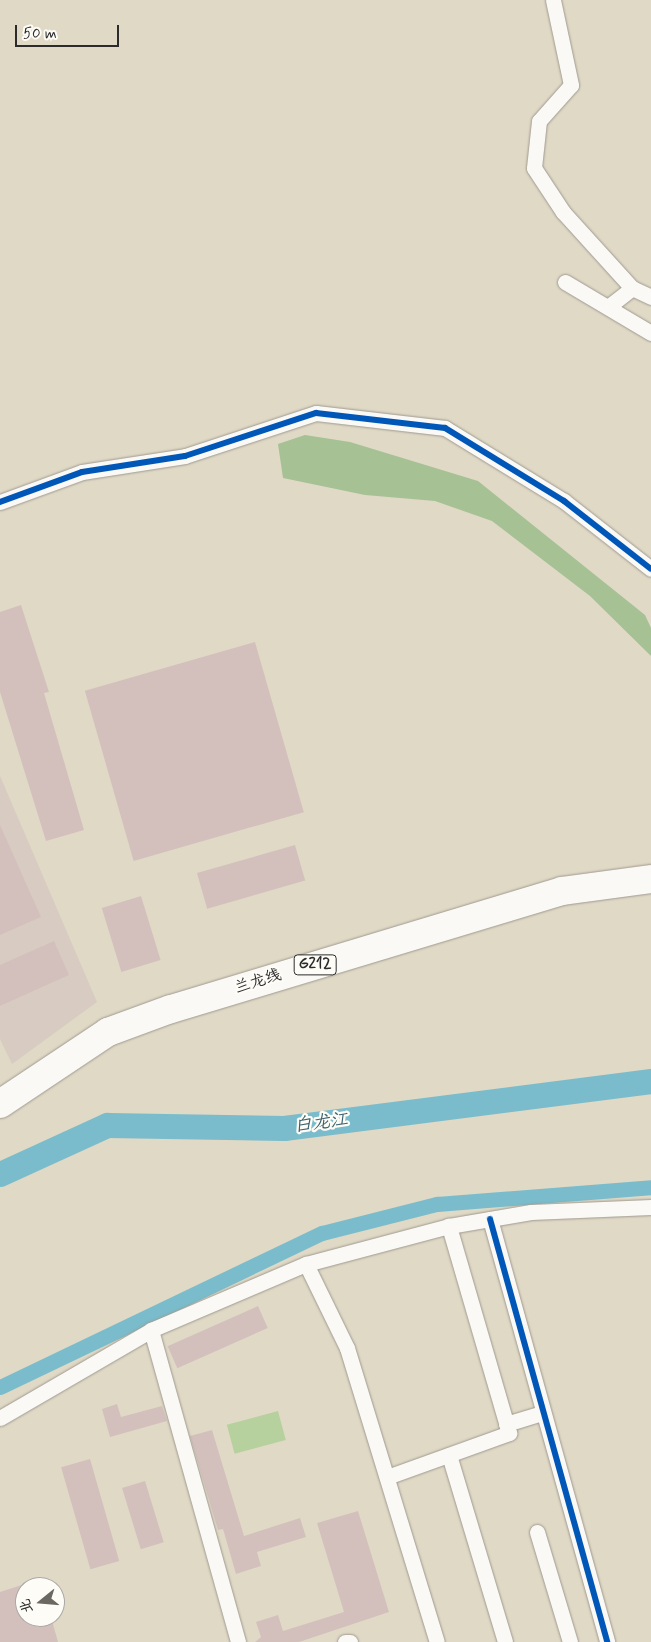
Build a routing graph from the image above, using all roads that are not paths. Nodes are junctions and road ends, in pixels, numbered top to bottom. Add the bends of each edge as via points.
1 (553, 0) edge
2 (565, 282) dead end
3 (632, 288) junction
4 (651, 297) edge
5 (608, 307) junction
6 (651, 333) edge
7 (0, 502) edge
8 (651, 569) edge
9 (651, 879) edge
10 (0, 1104) edge
11 (651, 1207) edge
12 (490, 1219) junction
13 (449, 1226) junction
14 (306, 1264) junction
15 (150, 1330) junction
16 (543, 1413) junction
17 (0, 1418) edge
18 (506, 1424) junction
19 (449, 1455) junction
20 (387, 1477) junction
21 (537, 1532) dead end
22 (238, 1642) edge
23 (345, 1642) edge
24 (350, 1642) edge
25 (437, 1642) edge
26 (506, 1642) edge
27 (570, 1642) edge
28 (607, 1642) edge

1 - 3 street via 571,84 539,121 534,168 564,212
2 - 5 street
3 - 4 street
3 - 5 street
5 - 6 street
7 - 8 street via 82,472 185,456 316,413 445,428 564,501
9 - 10 highway, 兰龙线 / G212 via 562,891 171,1009 108,1032
11 - 12 street
12 - 13 street
12 - 16 street
13 - 14 street
13 - 18 street
14 - 15 street
14 - 20 street via 347,1348
15 - 17 street
15 - 22 street
16 - 18 street
16 - 28 street
18 - 19 street via 509,1434
19 - 20 street
19 - 26 street
20 - 25 street
21 - 27 street
23 - 24 street

